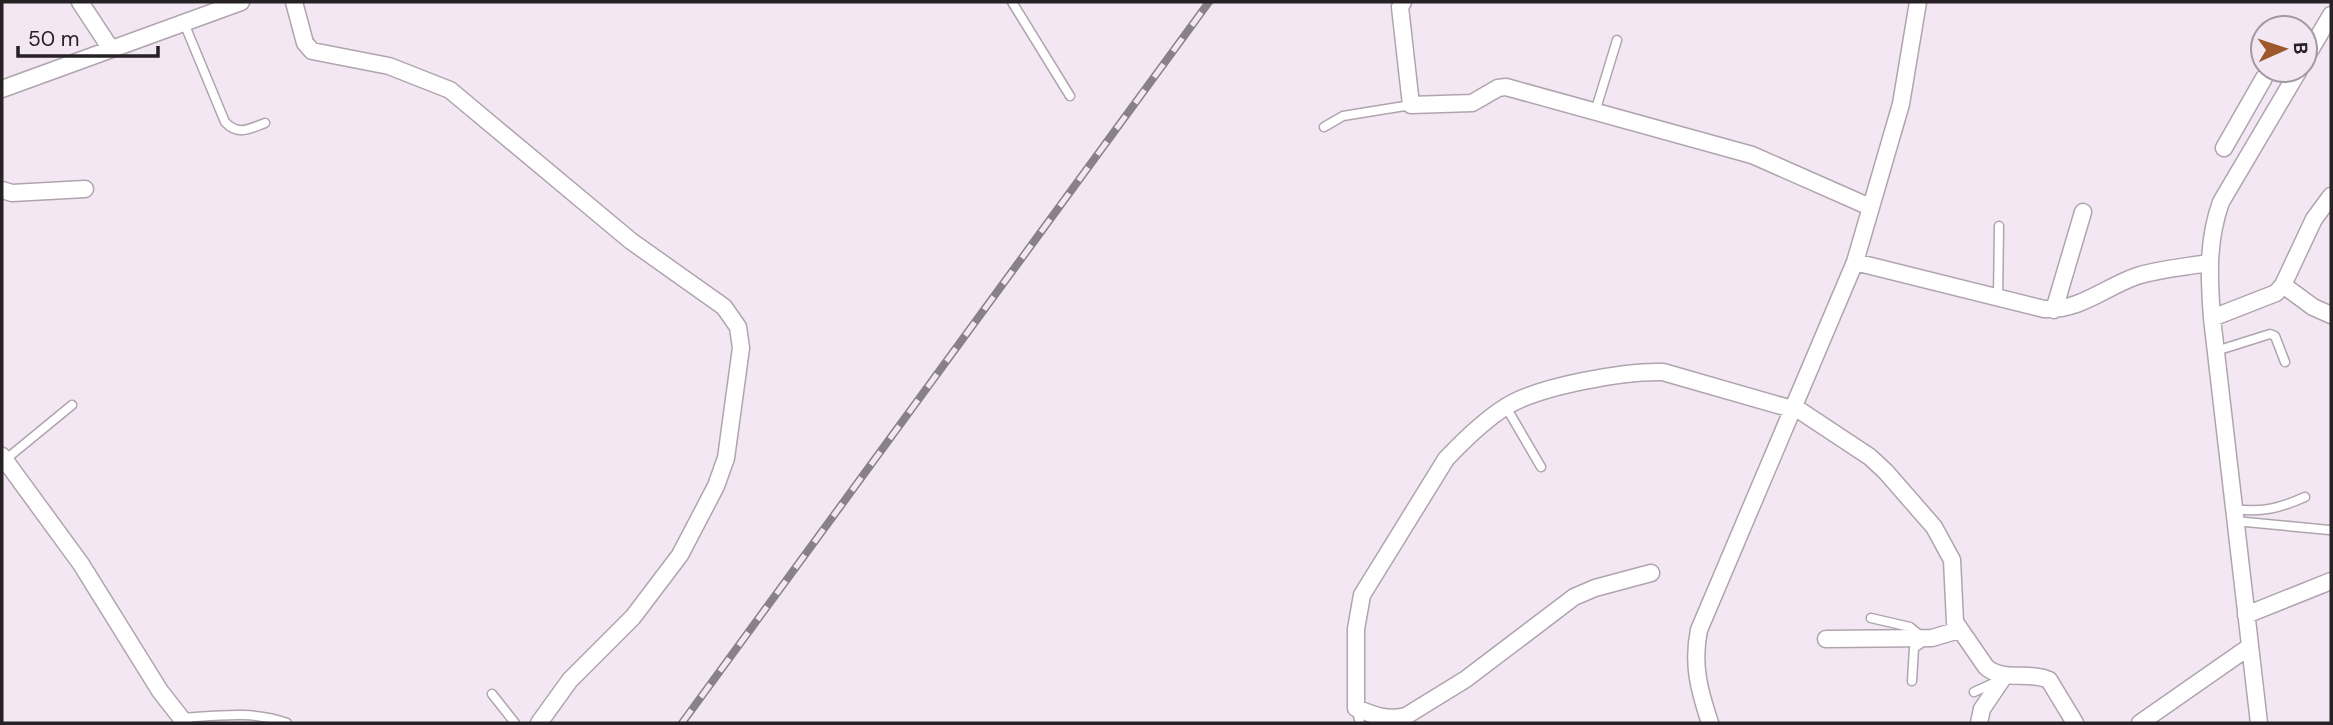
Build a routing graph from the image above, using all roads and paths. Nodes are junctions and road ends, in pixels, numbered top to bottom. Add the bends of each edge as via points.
1 (80, 2) edge
2 (241, 2) edge
3 (294, 2) edge
4 (1012, 2) edge
5 (1403, 2) edge
6 (1918, 2) edge
7 (2331, 15) edge
8 (184, 23) junction
9 (2319, 35) edge
10 (1617, 40) dead end
11 (111, 49) junction
12 (2261, 84) edge
13 (2291, 84) edge
14 (2, 89) edge
15 (1070, 96) dead end
16 (1411, 105) junction
17 (1595, 112) junction
18 (2242, 118) junction
19 (265, 124) dead end
20 (1324, 127) dead end
21 (2263, 130) junction
22 (2224, 148) dead end
23 (85, 189) dead end
24 (2, 190) edge
25 (2331, 196) edge
26 (1870, 207) junction
27 (2082, 212) dead end
28 (1999, 226) dead end
29 (1856, 262) junction
30 (2208, 263) junction
31 (2283, 285) junction
32 (1998, 298) junction
33 (2054, 310) junction
34 (2331, 315) edge
35 (2212, 318) junction
36 (2216, 351) junction
37 (2285, 362) dead end
38 (72, 405) dead end
39 (1506, 407) junction
40 (1793, 407) junction
41 (4, 458) edge
42 (1541, 467) dead end
43 (2305, 497) dead end
44 (2234, 515) junction
45 (2329, 530) dead end
46 (1651, 573) dead end
47 (2331, 581) edge
48 (2246, 615) junction
49 (1871, 618) dead end
50 (1959, 630) junction
51 (1928, 638) junction
52 (1826, 639) dead end
53 (2249, 647) junction
54 (2003, 678) junction
55 (1912, 681) dead end
56 (1974, 692) dead end
57 (492, 694) dead end
58 (1358, 716) edge
59 (183, 720) edge
60 (287, 723) edge
61 (515, 723) edge
62 (539, 723) edge
63 (1710, 723) edge
64 (1979, 723) edge
65 (2075, 723) edge
66 (2140, 723) edge
67 (2259, 723) edge

1 - 11 street
2 - 8 street
3 - 62 street via 305,43 312,51 389,66 450,90 631,241 723,307 738,327 741,348 726,458 716,486 680,555 639,611 570,680
4 - 15 lane
5 - 16 street
6 - 26 street via 1901,104
7 - 9 street
8 - 11 street
8 - 19 lane via 225,122 232,130 243,132
10 - 17 lane
11 - 14 street
12 - 18 street
13 - 21 street
16 - 17 street via 1472,103 1506,87
16 - 20 lane via 1343,116
17 - 26 street via 1752,155
18 - 21 street
18 - 22 street
21 - 30 street via 2221,202
23 - 24 street
25 - 31 street via 2314,219
26 - 29 street
27 - 33 street
28 - 32 lane
29 - 32 street
29 - 40 street
30 - 33 street via 2136,277 2075,306
30 - 35 street
31 - 34 street
31 - 35 street via 2270,297
32 - 33 street
35 - 36 street
36 - 37 lane via 2270,334
36 - 44 street
38 - 41 lane
39 - 40 street via 1545,391 1630,373 1663,372
39 - 42 lane
39 - 58 street via 1446,459 1362,595 1356,629
40 - 50 street via 1870,457 1934,527 1952,560 1953,610
40 - 63 street via 1699,630 1696,678
41 - 59 street via 81,564
43 - 44 lane via 2272,510
44 - 45 lane
44 - 48 street
46 - 58 street via 1574,597 1466,679 1406,716
47 - 48 street
48 - 53 street
49 - 51 lane via 1910,627
50 - 51 street
50 - 54 street via 1986,667
51 - 52 street
51 - 55 lane via 1914,648
53 - 66 street
53 - 67 street
54 - 56 lane
54 - 64 street via 1982,709
54 - 65 street via 2034,675 2049,680
57 - 61 lane
59 - 60 lane via 244,714

